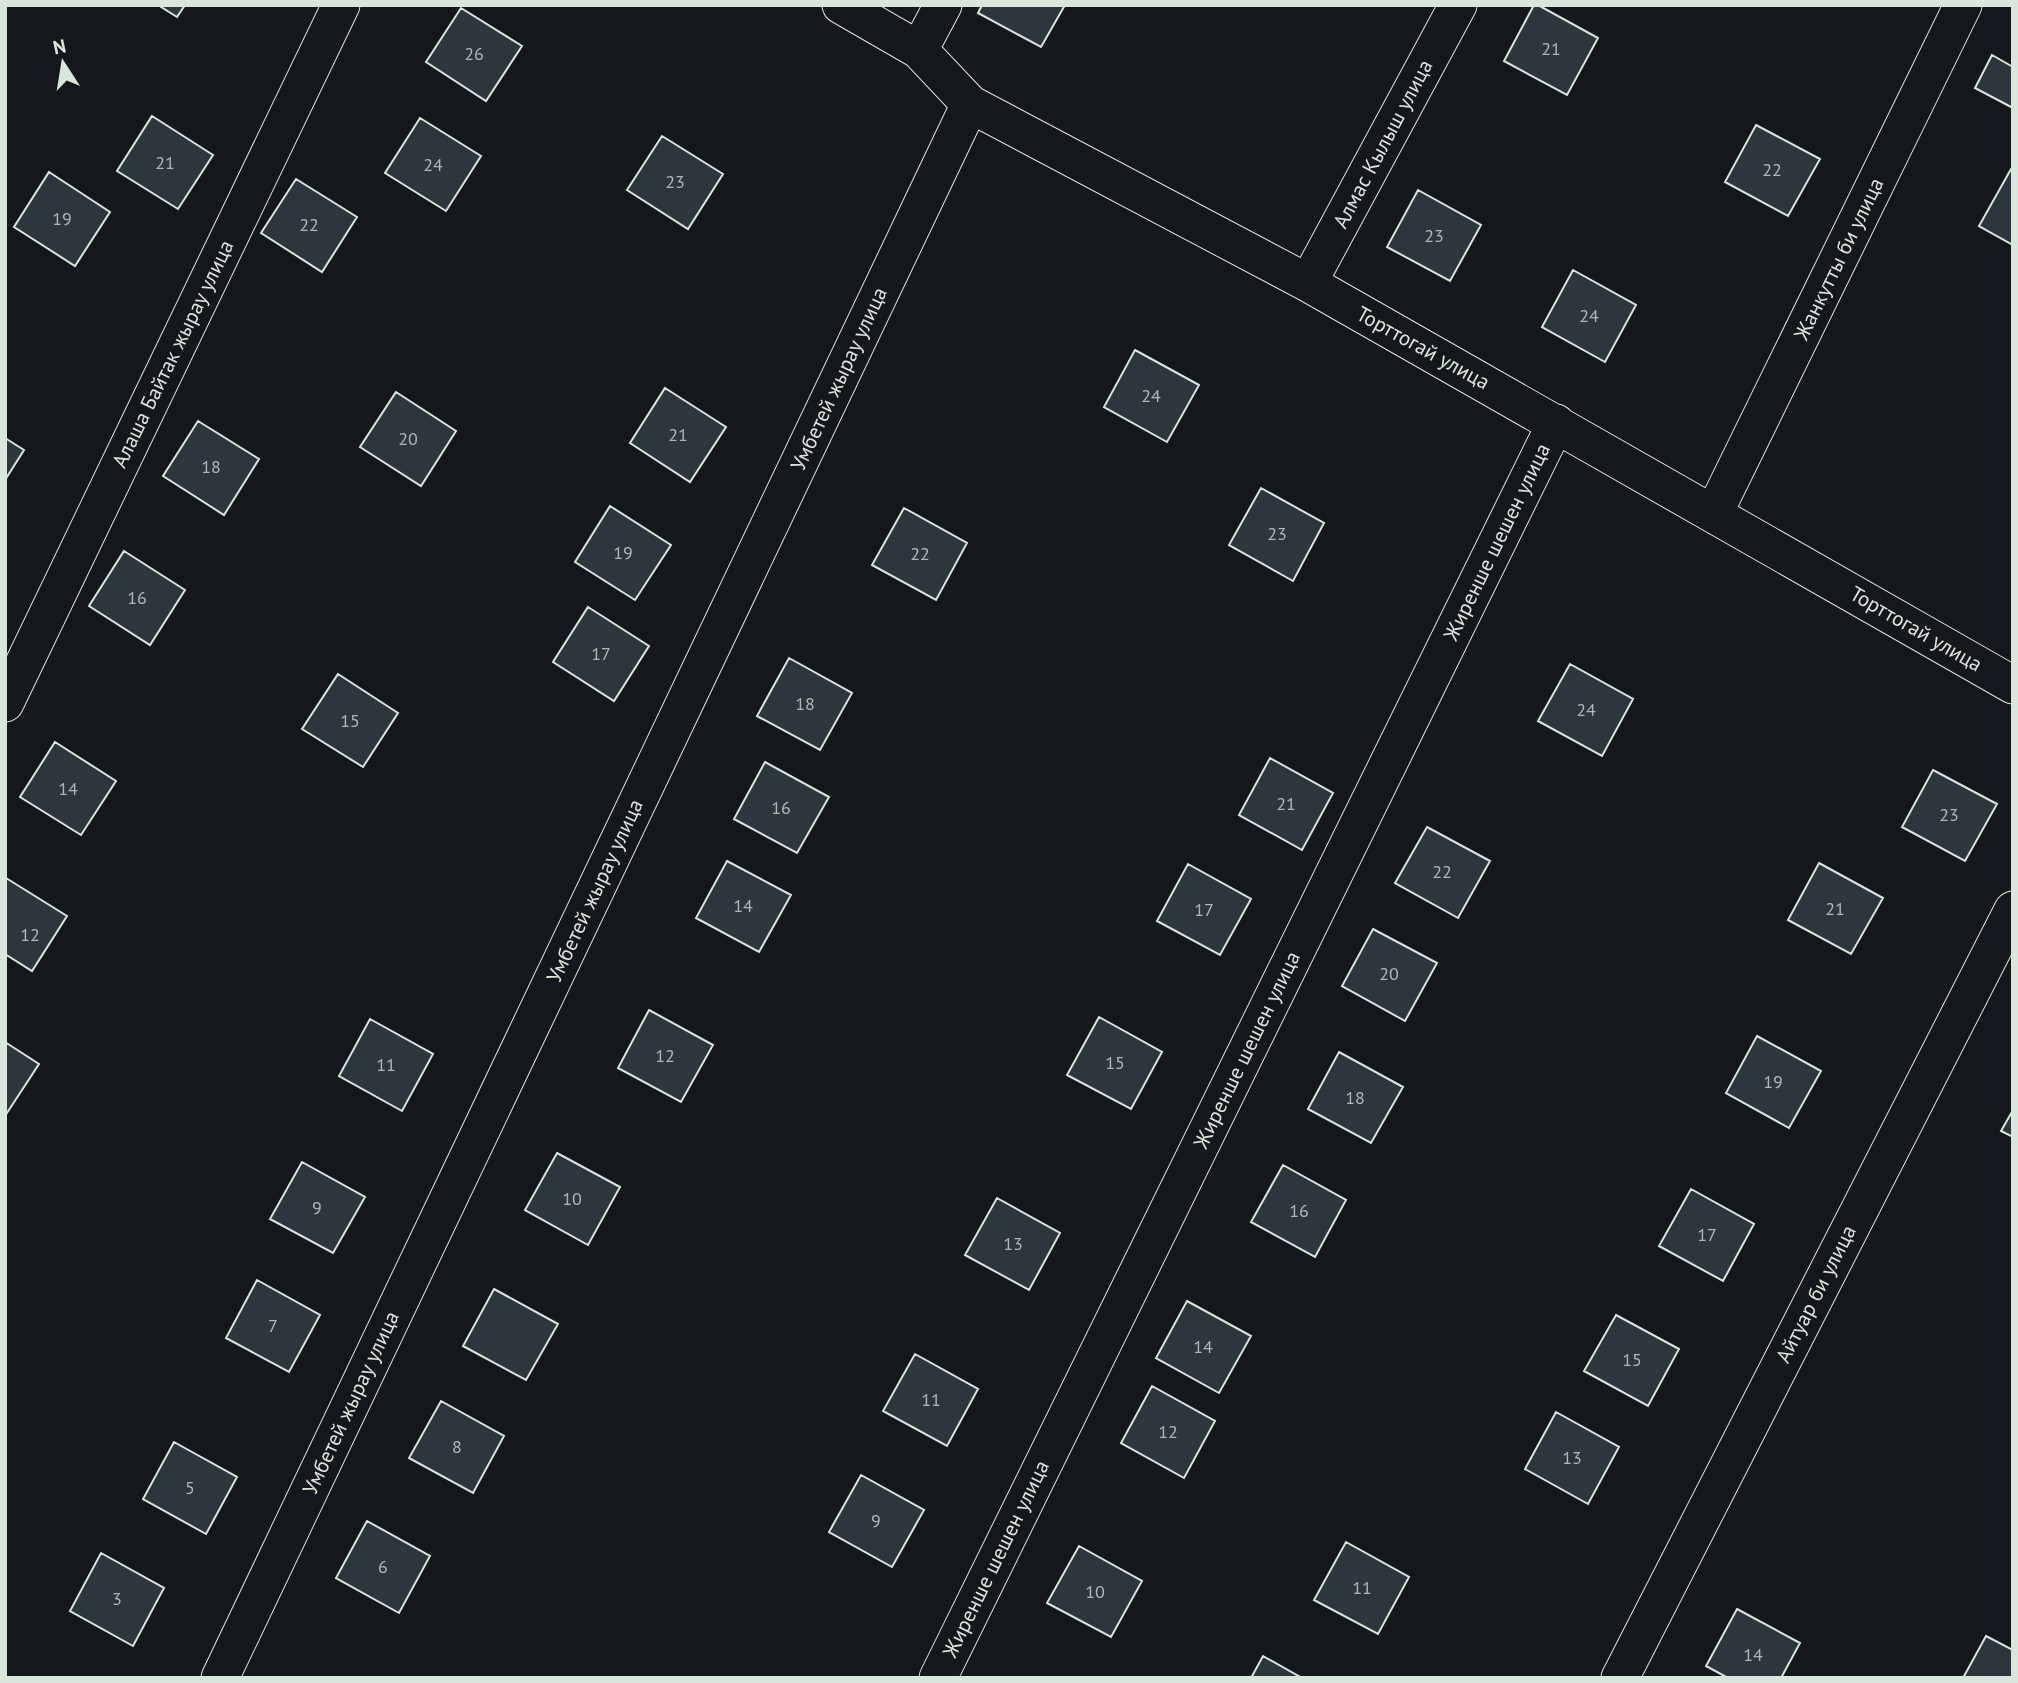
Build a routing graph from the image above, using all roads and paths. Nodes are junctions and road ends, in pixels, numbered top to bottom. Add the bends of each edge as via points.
1 (341, 5) edge
2 (841, 5) edge
3 (943, 5) edge
4 (1458, 5) edge
5 (1964, 5) edge
6 (919, 50) junction
7 (970, 104) junction
8 (1308, 284) junction
9 (1556, 423) junction
10 (1714, 513) junction
11 (2013, 685) edge
12 (5, 703) edge
13 (2013, 910) edge
14 (220, 1678) edge
15 (938, 1678) edge
16 (1620, 1678) edge

1 - 12 street, Алаша Байтак жырау улица
2 - 6 street, Торттогай улица
3 - 6 street
4 - 8 street, Алмас Кылыш улица
5 - 10 street, Жанкутты би улица
6 - 7 street, Торттогай улица
7 - 8 street, Торттогай улица
7 - 14 street, Умбетей жырау улица
8 - 9 street, Торттогай улица
9 - 10 street, Торттогай улица
9 - 15 street, Жиренше шешен улица
10 - 11 street, Торттогай улица
13 - 16 street, Айтуар би улица

